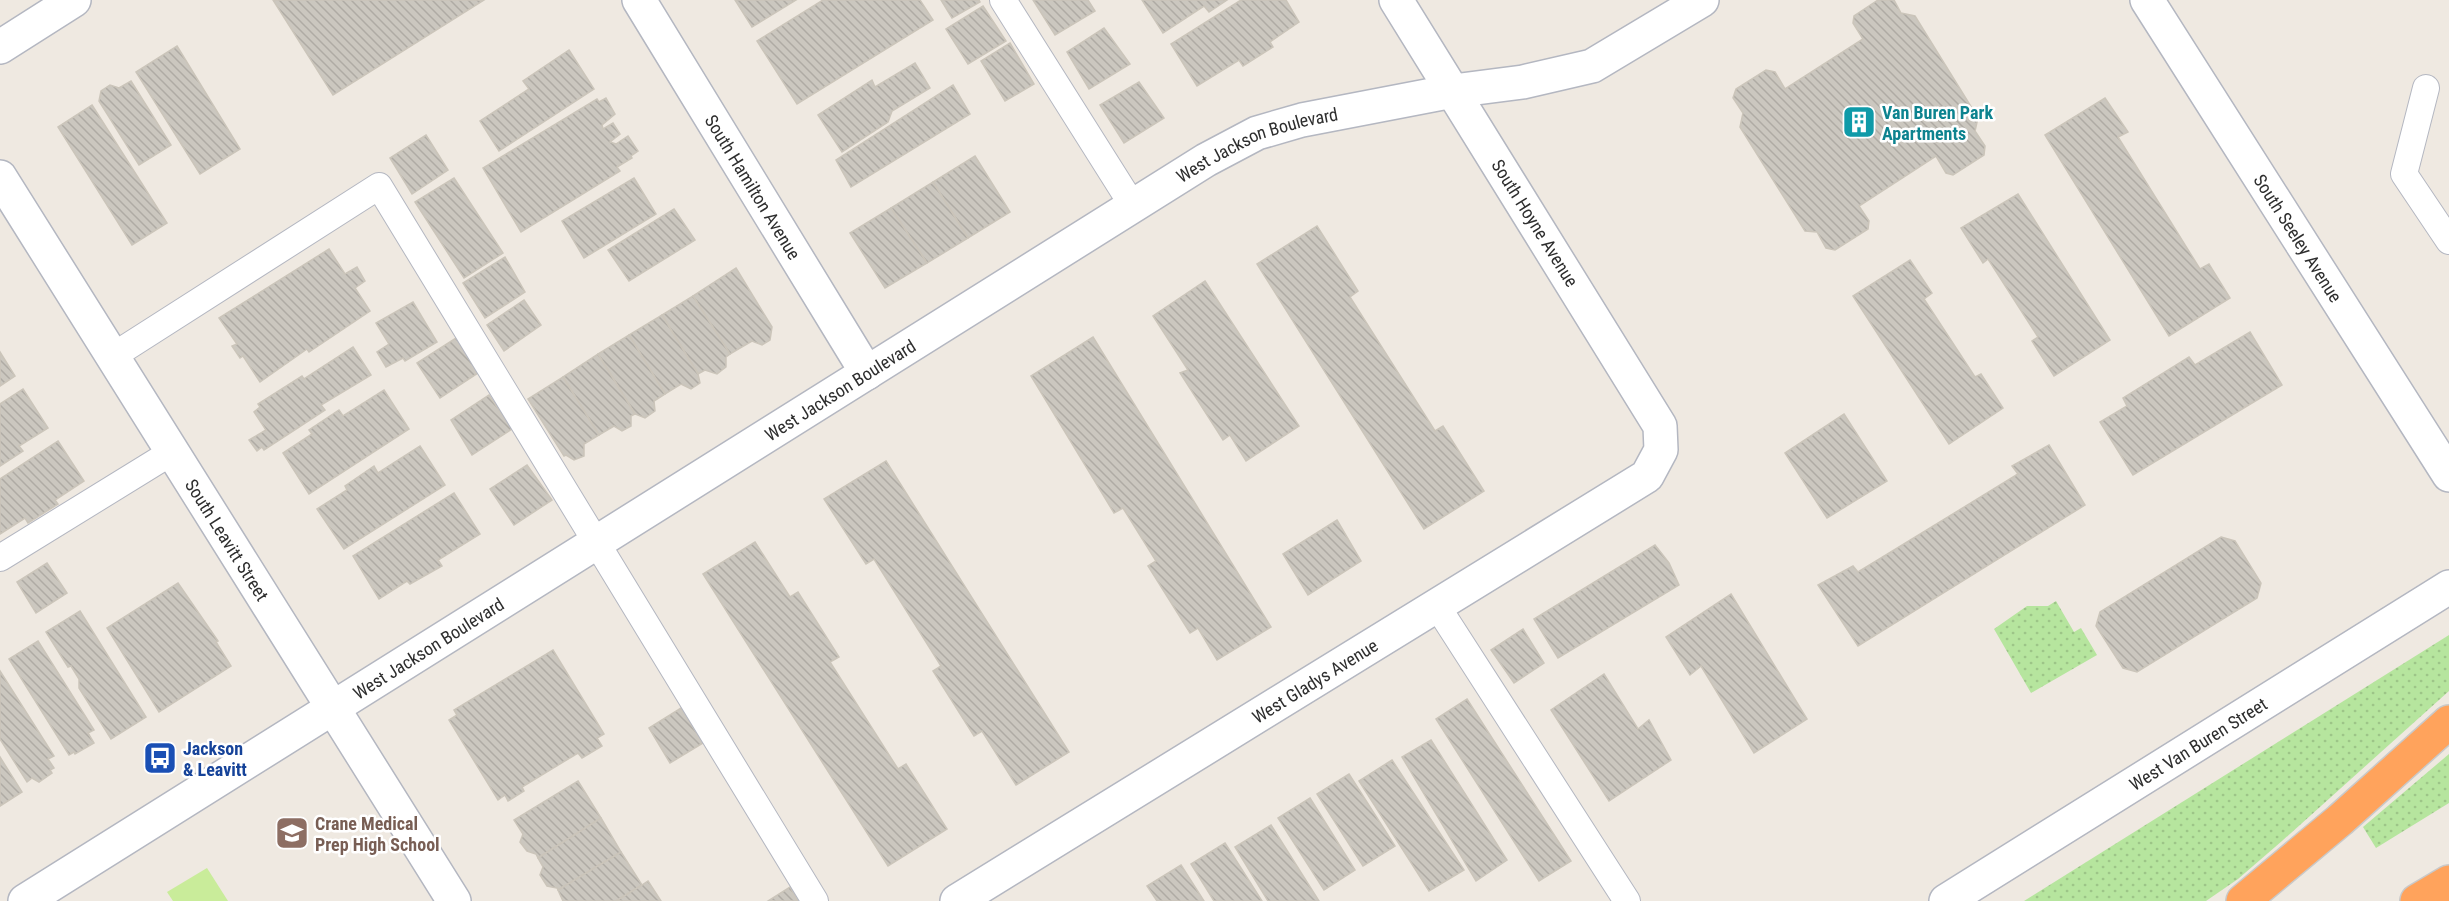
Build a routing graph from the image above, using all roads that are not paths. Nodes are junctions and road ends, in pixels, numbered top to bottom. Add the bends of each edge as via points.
1 (74, 0) edge
2 (639, 0) edge
3 (1003, 0) edge
4 (1396, 0) edge
5 (1702, 0) edge
6 (2147, 0) edge
7 (0, 47) edge
8 (2426, 88) dead end
9 (1453, 92) junction
10 (0, 177) edge
11 (1133, 206) junction
12 (2449, 241) edge
13 (113, 357) junction
14 (867, 373) junction
15 (1661, 450) joint
16 (172, 452) junction
17 (2449, 475) edge
18 (597, 543) junction
19 (0, 558) edge
20 (2449, 587) edge
21 (1437, 606) junction
22 (333, 708) junction
23 (2449, 722) edge
24 (2449, 882) edge
25 (1619, 898) edge
26 (25, 901) edge
27 (454, 901) edge
28 (815, 901) edge
29 (957, 901) edge
30 (1946, 901) edge
31 (2243, 901) edge
32 (2417, 901) edge

1 - 7 street
2 - 14 street, South Hamilton Avenue
3 - 11 lane
4 - 9 street, South Hoyne Avenue
5 - 9 street, West Jackson Boulevard via 1592,66 1523,82
6 - 17 street, South Seeley Avenue
8 - 12 lane via 2404,174
9 - 11 street, West Jackson Boulevard via 1302,120 1257,133
9 - 15 street, South Hoyne Avenue via 1660,426
10 - 13 street, South Leavitt Street
11 - 14 street, West Jackson Boulevard
13 - 16 street, South Leavitt Street
13 - 18 lane via 379,186
14 - 18 street, West Jackson Boulevard
15 - 21 street, West Gladys Avenue via 1647,476
16 - 19 lane
16 - 22 street, South Leavitt Street
18 - 22 street, West Jackson Boulevard
18 - 28 lane
20 - 30 street, West Van Buren Street
21 - 25 lane
21 - 29 street, West Gladys Avenue
22 - 26 street, West Jackson Boulevard
22 - 27 street, South Leavitt Street
23 - 31 highway
24 - 32 highway

